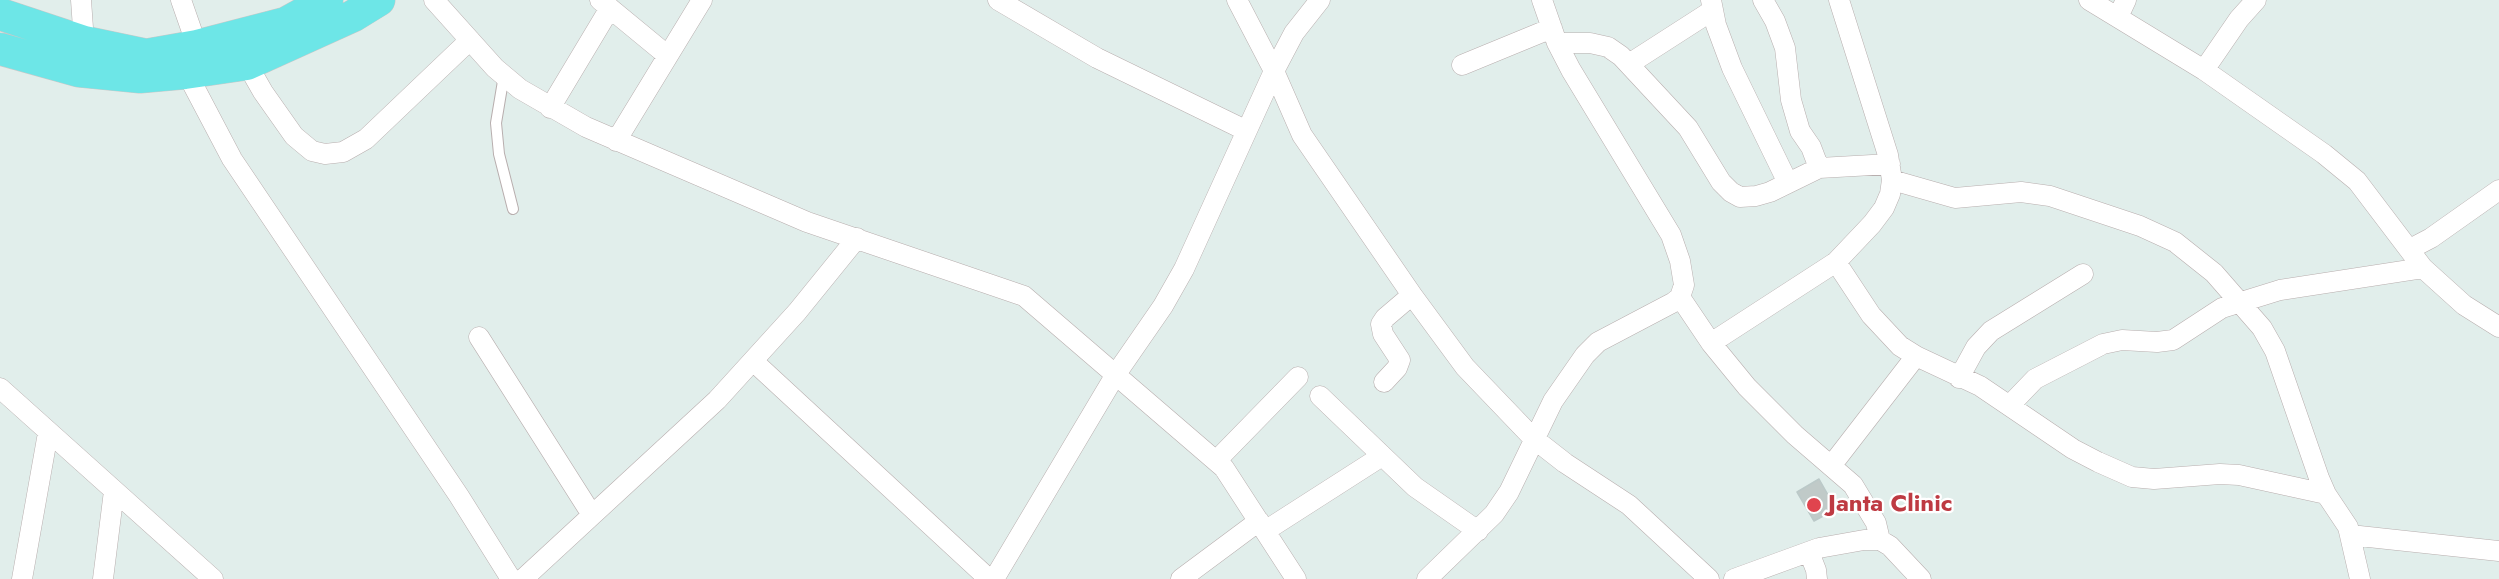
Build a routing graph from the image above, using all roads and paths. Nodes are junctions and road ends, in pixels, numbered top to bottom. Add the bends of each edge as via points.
1 (81, 0) edge
2 (181, 0) edge
3 (327, 0) edge
4 (379, 0) edge
5 (434, 0) edge
6 (702, 0) edge
7 (998, 0) edge
8 (1237, 0) edge
9 (1320, 0) edge
10 (1542, 0) edge
11 (1763, 0) edge
12 (1839, 0) edge
13 (2089, 0) edge
14 (2256, 0) edge
15 (605, 4) edge
16 (1712, 5) edge
17 (2122, 9) edge
18 (0, 15) edge
19 (1554, 36) junction
20 (470, 40) junction
21 (84, 42) junction
22 (0, 49) edge
23 (186, 56) junction
24 (668, 56) junction
25 (247, 64) junction
26 (1629, 64) junction
27 (1462, 65) dead end
28 (2204, 70) junction
29 (1274, 71) junction
30 (504, 75) junction
31 (550, 108) junction
32 (1245, 130) junction
33 (616, 141) junction
34 (1819, 168) junction
35 (1891, 172) junction
36 (1788, 183) junction
37 (2499, 190) edge
38 (513, 209) dead end
39 (857, 238) junction
40 (2410, 249) junction
41 (1836, 262) junction
42 (2423, 268) junction
43 (2083, 274) dead end
44 (1412, 296) junction
45 (1680, 297) junction
46 (2238, 302) junction
47 (2499, 327) edge
48 (479, 337) dead end
49 (1711, 343) junction
50 (1916, 356) junction
51 (753, 361) junction
52 (1116, 374) junction
53 (1298, 377) dead end
54 (1959, 378) junction
55 (1384, 382) dead end
56 (0, 388) edge
57 (1320, 396) dead end
58 (2010, 405) junction
59 (48, 433) junction
60 (1533, 438) junction
61 (1382, 456) junction
62 (1216, 461) junction
63 (1831, 465) junction
64 (114, 491) junction
65 (2326, 494) junction
66 (592, 515) junction
67 (1262, 526) junction
68 (1478, 531) junction
69 (2350, 535) junction
70 (1880, 540) junction
71 (1809, 552) junction
72 (2499, 552) edge
73 (22, 579) edge
74 (103, 579) edge
75 (213, 579) edge
76 (511, 579) edge
77 (523, 579) edge
78 (989, 579) edge
79 (994, 579) edge
80 (1181, 579) edge
81 (1296, 579) edge
82 (1427, 579) edge
83 (1709, 579) edge
84 (1734, 579) edge
85 (1817, 579) edge
86 (1921, 579) edge
87 (2360, 579) edge

1 - 21 street
2 - 23 street
3 - 23 main road via 286,22
4 - 25 main road via 353,16
5 - 20 street
6 - 24 street
7 - 32 street via 1097,58
8 - 29 street
9 - 29 street via 1294,33
10 - 19 street
11 - 34 street via 1785,48 1791,100 1800,131
12 - 35 street
13 - 17 street
14 - 28 street
15 - 24 street
15 - 31 street
16 - 26 street
16 - 36 street via 1732,68
17 - 28 street
18 - 21 main road
19 - 26 street via 1608,47
19 - 27 street
19 - 45 street via 1671,235 1684,285
20 - 25 street via 366,139 343,152 325,154 312,151 294,136
20 - 30 street
21 - 23 main road via 146,55
22 - 23 main road via 78,71 140,77
23 - 25 main road
23 - 76 street via 232,159
24 - 33 street
26 - 36 street via 1688,128 1731,192 1756,196
28 - 40 street via 2357,181
29 - 32 street
29 - 44 street via 1302,135
30 - 31 street
30 - 38 lane via 496,123 499,154
31 - 33 street
32 - 52 street via 1184,269 1164,306
33 - 39 street via 807,222
34 - 35 street
34 - 36 street
35 - 41 street via 1884,208
35 - 46 street via 1955,198 2021,192 2050,196 2098,211 2175,242 2214,273
37 - 40 street
39 - 51 street
39 - 52 street via 1024,296
40 - 42 street
41 - 49 street
41 - 50 street via 1883,330
42 - 46 street via 2313,283
42 - 47 street via 2464,305
43 - 54 street via 1991,331 1976,347
44 - 55 street via 1381,324 1400,360
44 - 60 street via 1465,367
45 - 49 street
45 - 60 street via 1598,342 1562,386
46 - 58 street via 2173,340 2103,344 2035,379
46 - 65 street via 2262,328 2276,351
48 - 66 street
49 - 63 street via 1747,387
50 - 54 street
50 - 63 street
51 - 66 street via 717,400
51 - 78 street
52 - 62 street
52 - 79 street
53 - 62 street
54 - 58 street
56 - 59 street
57 - 61 street
58 - 65 street via 2073,448 2132,477 2239,475
59 - 64 street
59 - 73 street
60 - 68 street via 1509,492
60 - 83 street via 1629,505
61 - 67 street
61 - 68 street via 1415,487
62 - 67 street
63 - 70 street via 1866,503
64 - 74 street
64 - 75 street
65 - 69 street via 2343,517
66 - 77 street
67 - 80 street
67 - 81 street
68 - 82 street
69 - 72 street
69 - 87 street
70 - 71 street
70 - 86 street
71 - 84 street
71 - 85 street

